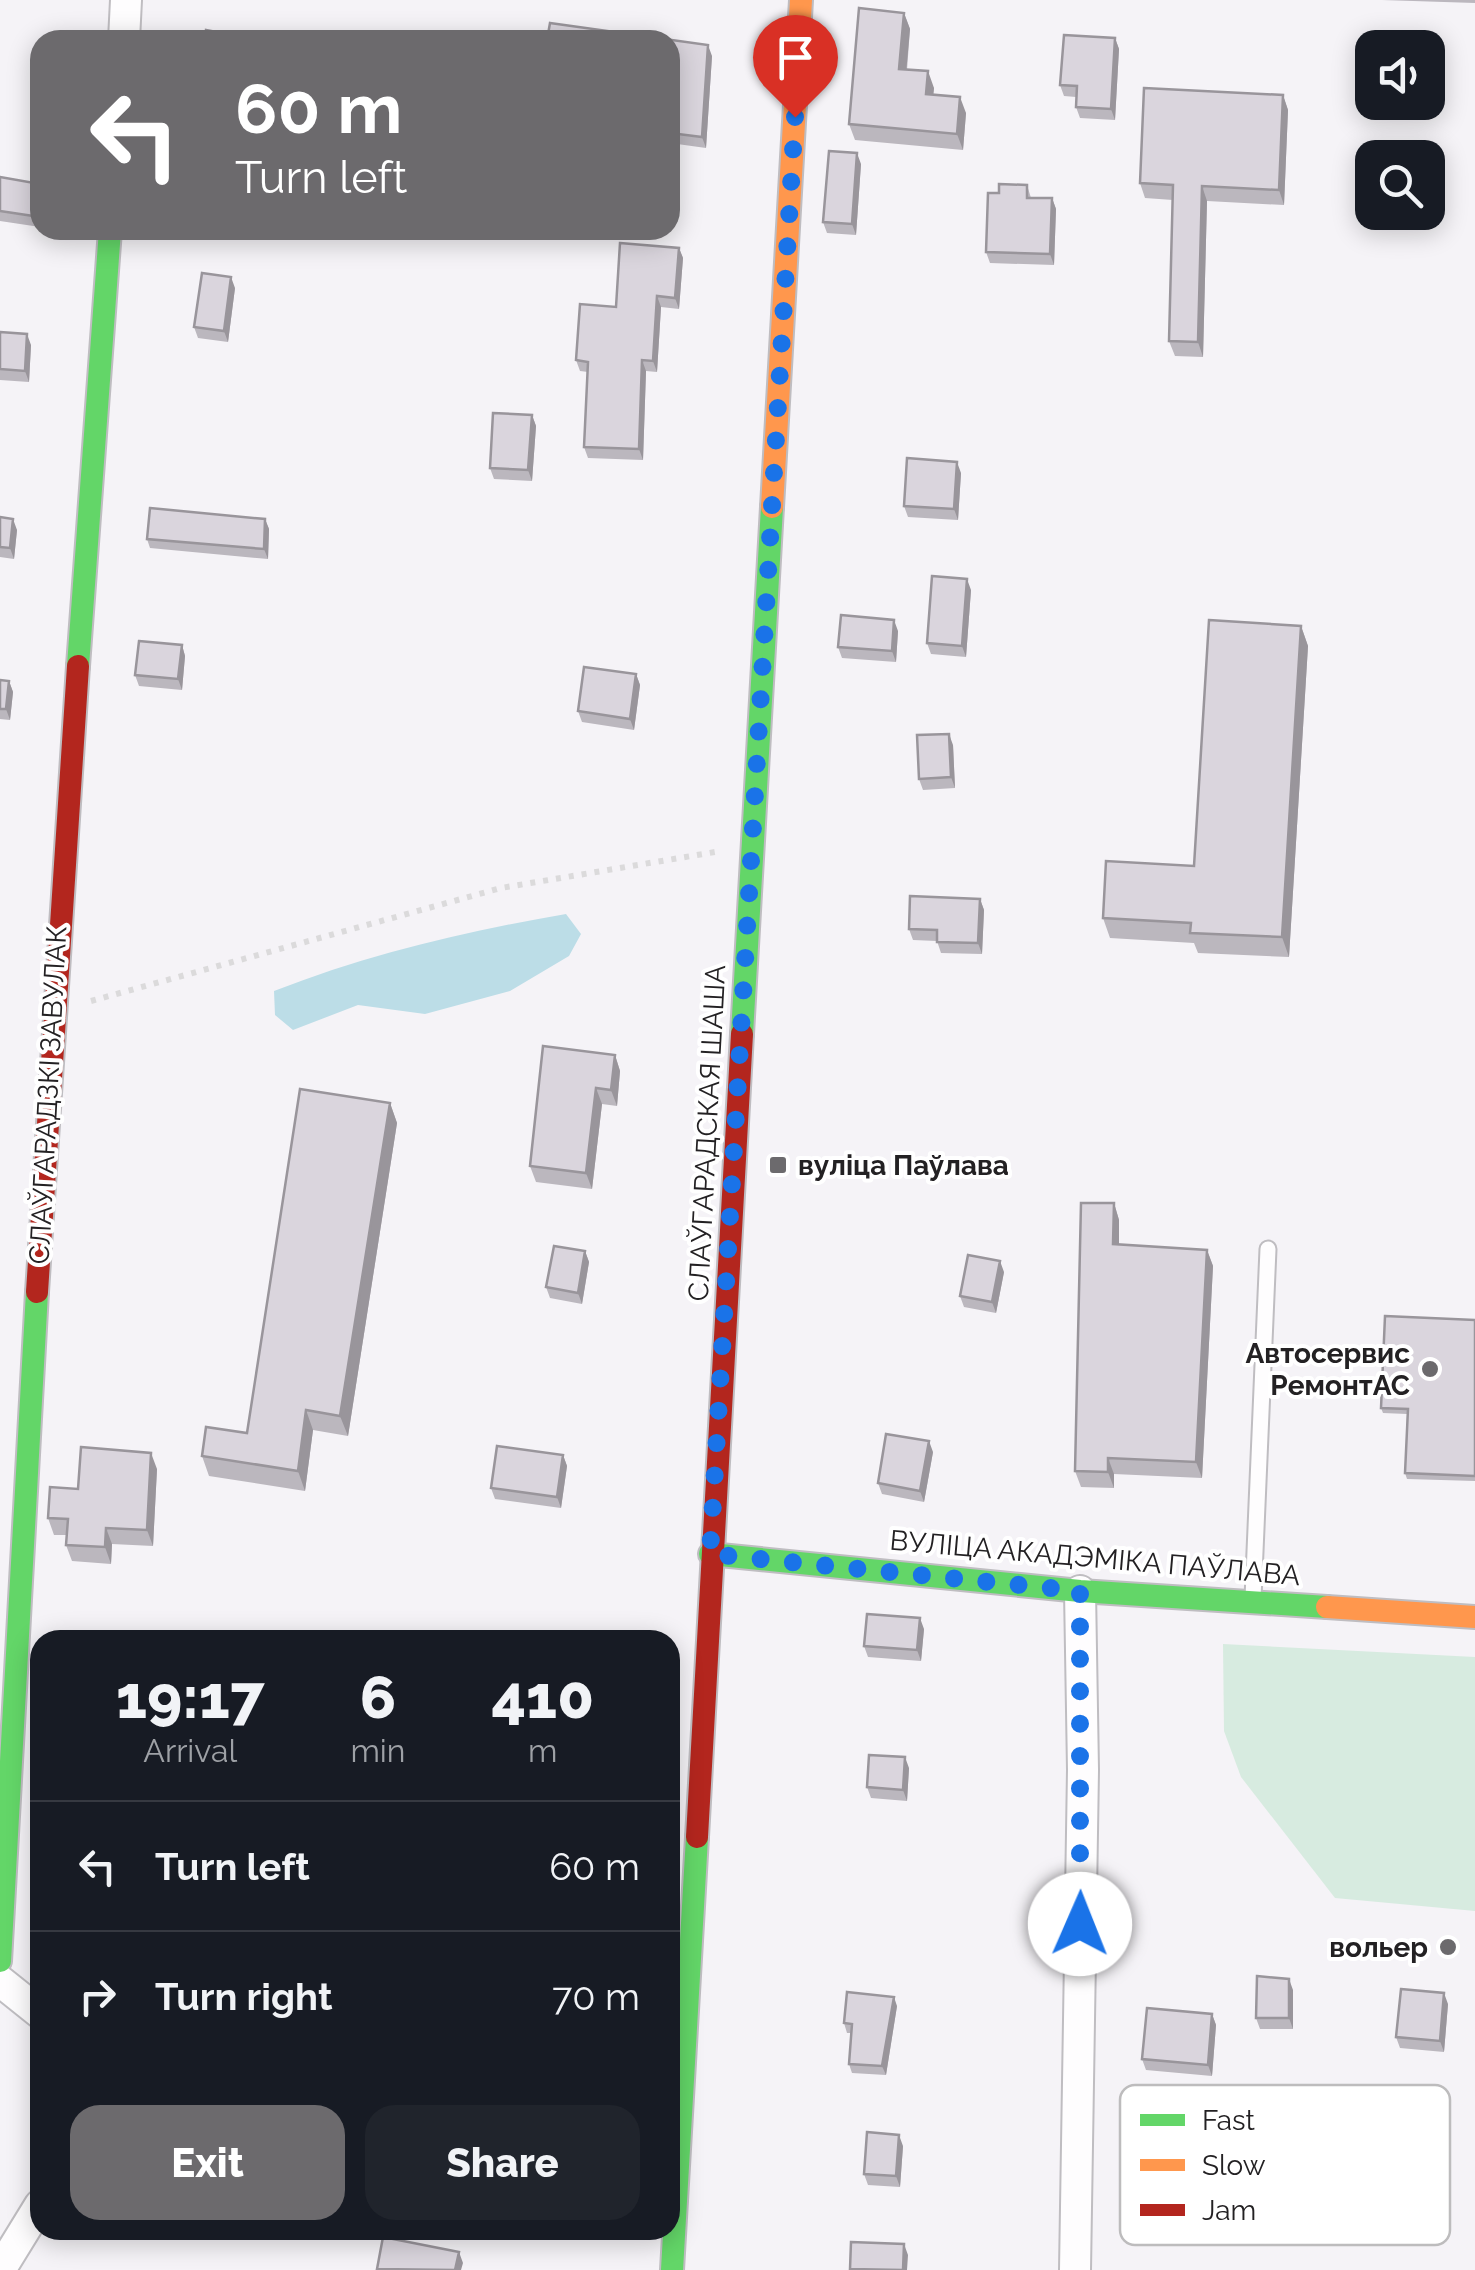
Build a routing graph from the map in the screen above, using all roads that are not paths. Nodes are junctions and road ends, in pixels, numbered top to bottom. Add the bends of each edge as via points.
1 (126, 0) edge
2 (801, 0) edge
3 (124, 30) edge
4 (109, 240) edge
5 (1268, 1249) dead end
6 (710, 1554) junction
7 (1080, 1591) junction
8 (1253, 1602) junction
9 (1475, 1617) edge
10 (0, 1961) edge
11 (0, 1981) edge
12 (680, 1996) edge
13 (30, 2005) edge
14 (30, 2221) edge
15 (673, 2240) edge
16 (0, 2270) edge
17 (672, 2270) edge
18 (1074, 2270) edge

1 - 3 street
2 - 6 main road, СЛАЎГАРАДСКАЯ ШАША
4 - 10 main road, СЛАЎГАРАДЗКІ ЗАВУЛАК via 52,1011
5 - 8 lane
6 - 7 main road, ВУЛІЦА АКАДЭМІКА ПАЎЛАВА
6 - 12 main road, СЛАЎГАРАДСКАЯ ШАША via 688,1722
7 - 8 main road, ВУЛІЦА АКАДЭМІКА ПАЎЛАВА
7 - 18 street
8 - 9 main road, ВУЛІЦА АКАДЭМІКА ПАЎЛАВА
11 - 13 street
14 - 16 street
15 - 17 main road, СЛАЎГАРАДСКАЯ ШАША

